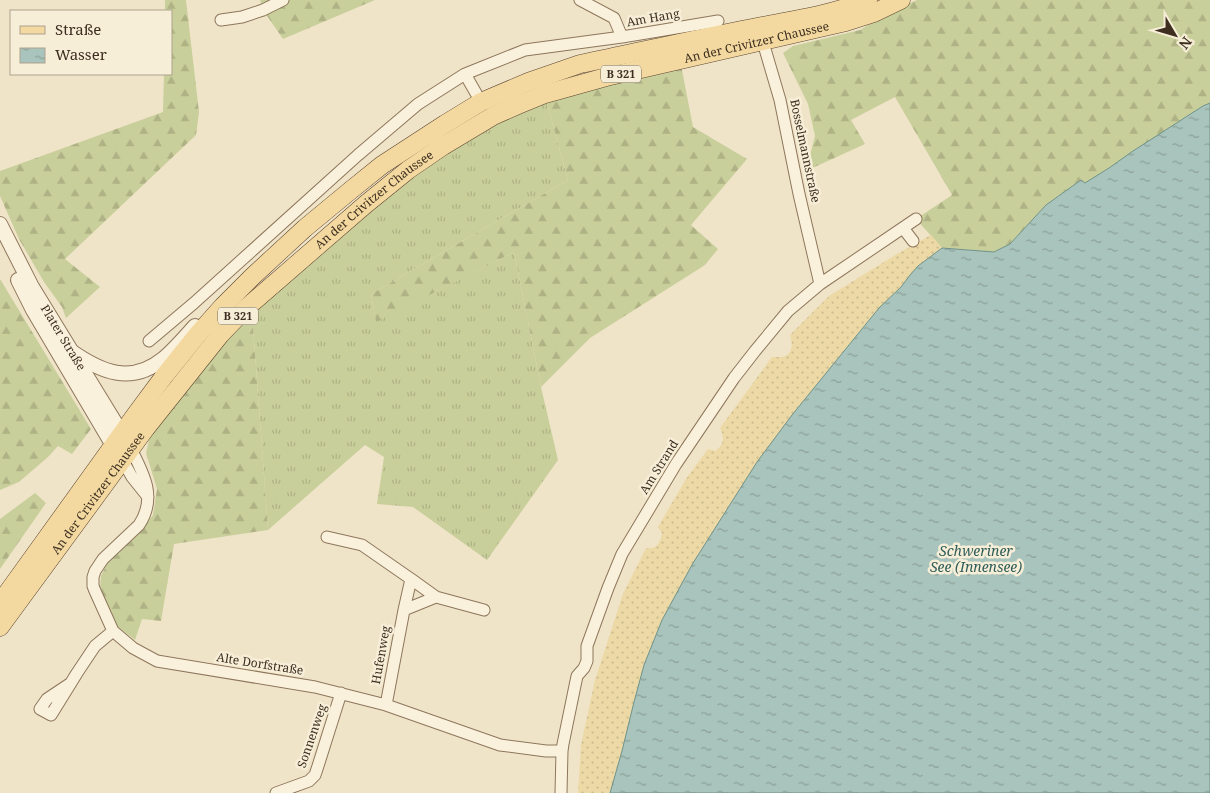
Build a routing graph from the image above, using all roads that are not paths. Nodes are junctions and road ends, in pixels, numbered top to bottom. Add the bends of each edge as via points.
1 (283, 0) edge
2 (580, 0) edge
3 (868, 0) edge
4 (901, 0) edge
5 (221, 20) dead end
6 (718, 21) dead end
7 (758, 34) junction
8 (622, 37) junction
9 (466, 74) junction
10 (481, 102) junction
11 (916, 219) dead end
12 (0, 224) edge
13 (305, 228) junction
14 (903, 228) junction
15 (913, 241) dead end
16 (0, 243) edge
17 (820, 284) junction
18 (149, 341) dead end
19 (71, 351) junction
20 (118, 440) junction
21 (127, 455) junction
22 (327, 538) dead end
23 (411, 579) junction
24 (436, 597) junction
25 (0, 603) edge
26 (404, 610) junction
27 (484, 610) dead end
28 (0, 627) edge
29 (113, 631) junction
30 (71, 683) dead end
31 (341, 693) junction
32 (386, 705) junction
33 (562, 752) junction
34 (276, 793) edge
35 (561, 793) edge

1 - 5 street via 242,17
2 - 8 street, Am Hang via 614,18
3 - 7 main road, An der Crivitzer Chaussee / B 321
4 - 7 main road, An der Crivitzer Chaussee / B 321 via 846,22
6 - 8 street, Am Hang
7 - 10 main road, An der Crivitzer Chaussee / B 321 via 580,64
7 - 17 street, Bosselmannstraße via 780,100
7 - 21 main road, An der Crivitzer Chaussee / B 321 via 545,94 493,116 443,146 366,204 246,308 220,334
8 - 9 street via 525,50
9 - 10 street
9 - 18 street via 418,104
10 - 13 main road, An der Crivitzer Chaussee / B 321 via 382,165
11 - 14 street, Am Strand
12 - 19 street, Plater Straße via 32,287
13 - 19 street, B 321 via 279,245 238,282 153,366 132,374 118,372 100,368
13 - 20 main road, An der Crivitzer Chaussee / B 321 via 198,334
14 - 15 street
14 - 17 street, Am Strand
16 - 20 street, Plater Straße via 33,310
17 - 33 street, Am Strand via 788,311 734,378 676,464 622,554 587,646 587,661 578,676
19 - 20 street, Plater Straße
20 - 21 street, Plater Straße
20 - 25 main road, An der Crivitzer Chaussee / B 321
21 - 28 main road, An der Crivitzer Chaussee / B 321
21 - 29 street, Alte Dorfstraße via 132,477 148,497 148,503 139,525 103,559 93,577 93,586
22 - 23 street via 362,545
23 - 24 street
23 - 26 street, Hufenweg
24 - 26 street
24 - 27 street
26 - 32 street, Hufenweg
29 - 30 street via 95,646
29 - 31 street, Alte Dorfstraße via 133,648 157,661
31 - 32 street, Alte Dorfstraße
31 - 34 street, Sonnenweg via 315,775 306,782
32 - 33 street, Alte Dorfstraße via 495,744
33 - 35 street, Am Strand

